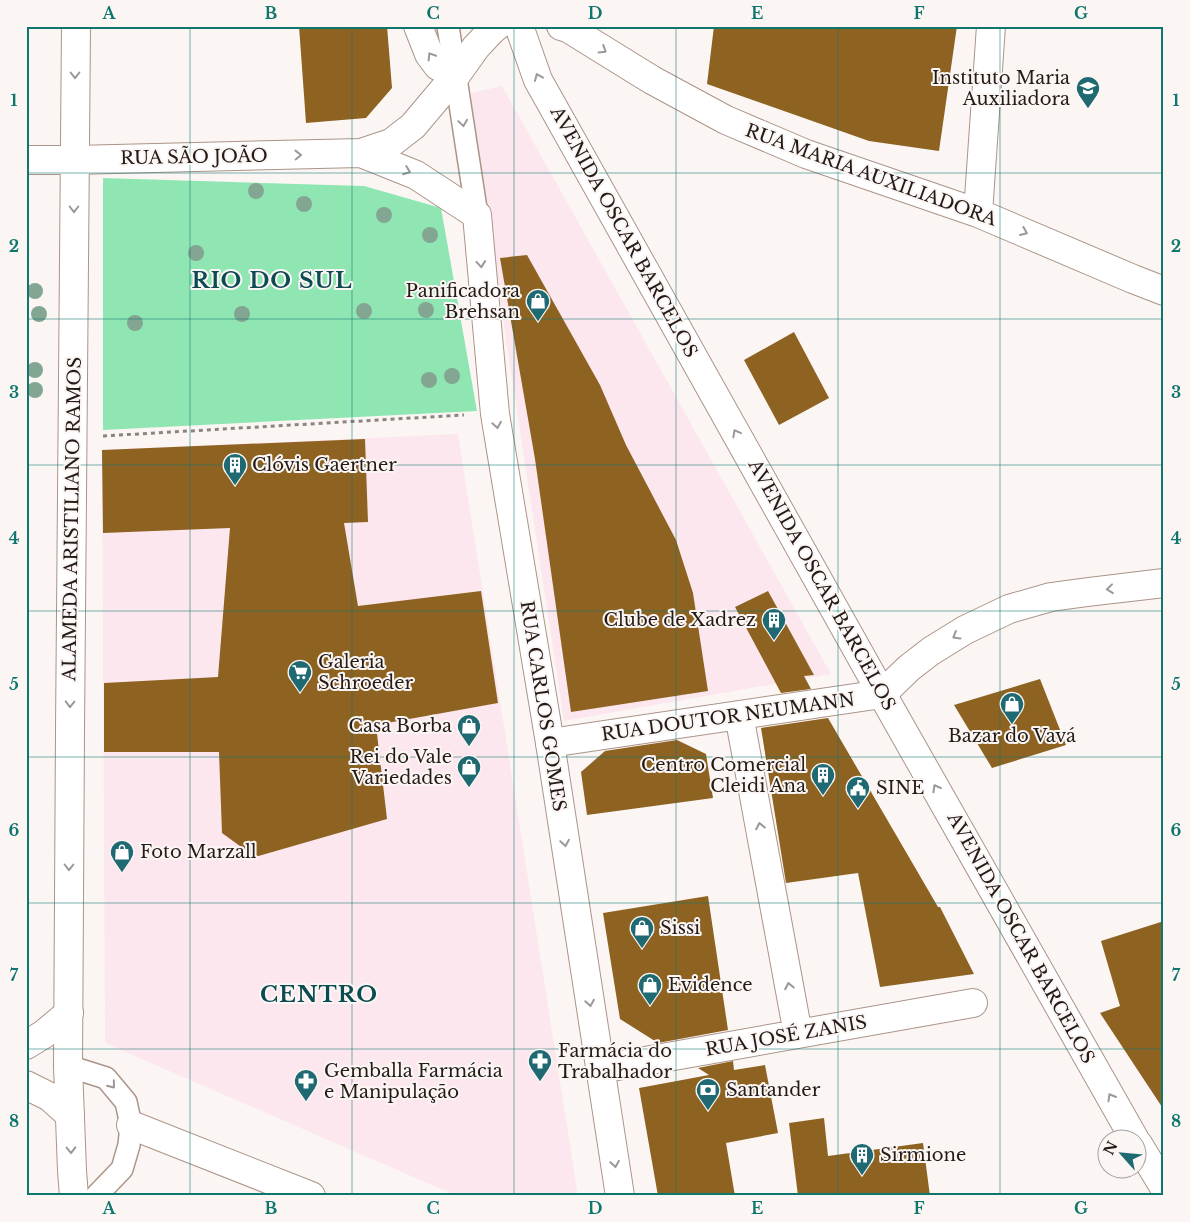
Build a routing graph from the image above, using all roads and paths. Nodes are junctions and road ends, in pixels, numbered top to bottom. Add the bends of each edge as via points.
1 (76, 26) edge
2 (418, 26) edge
3 (448, 26) edge
4 (497, 26) edge
5 (519, 26) edge
6 (991, 26) edge
7 (565, 27) edge
8 (456, 75) junction
9 (362, 153) junction
10 (26, 160) edge
11 (74, 160) junction
12 (978, 213) junction
13 (477, 215) junction
14 (1164, 290) edge
15 (495, 414) junction
16 (72, 438) junction
17 (1162, 590) edge
18 (882, 694) junction
19 (739, 715) junction
20 (550, 743) junction
21 (973, 1003) dead end
22 (69, 1013) junction
23 (798, 1034) junction
24 (26, 1045) edge
25 (68, 1066) junction
26 (600, 1069) junction
27 (26, 1085) edge
28 (70, 1115) junction
29 (131, 1125) junction
30 (1129, 1130) edge
31 (1148, 1161) edge
32 (1164, 1187) edge
33 (74, 1196) edge
34 (96, 1196) edge
35 (311, 1196) edge
36 (620, 1196) edge

1 -> 11 street, ALAMEDA ARISTILIANO RAMOS
8 -> 2 street via 438,66 429,54
3 - 8 lane
4 - 8 street, RUA SÃO JOÃO via 476,47
18 -> 5 street, AVENIDA OSCAR BARCELOS via 538,80
6 - 12 street
7 -> 12 street, RUA MARIA AUXILIADORA via 726,120 806,154
8 - 9 street, RUA SÃO JOÃO via 413,126 391,143
8 -> 13 lane
11 -> 9 street, RUA SÃO JOÃO
9 -> 13 street, RUA SÃO JOÃO via 416,175
10 - 11 street, RUA SÃO JOÃO
11 -> 16 street, ALAMEDA ARISTILIANO RAMOS
12 -> 14 street, RUA MARIA AUXILIADORA
13 -> 15 street, RUA CARLOS GOMES
15 - 16 path
15 -> 20 street, RUA CARLOS GOMES
16 -> 22 street, ALAMEDA ARISTILIANO RAMOS
17 -> 18 street via 1088,592 1051,597 1009,609 931,651
18 - 19 street, RUA DOUTOR NEUMANN
30 -> 18 street, AVENIDA OSCAR BARCELOS
19 - 20 street, RUA DOUTOR NEUMANN
23 -> 19 street
20 -> 26 street, RUA CARLOS GOMES
21 - 23 street, RUA JOSÉ ZANIS
22 - 24 street
22 - 25 street, ALAMEDA ARISTILIANO RAMOS
23 - 26 street, RUA JOSÉ ZANIS
25 - 28 street, ALAMEDA ARISTILIANO RAMOS
25 -> 29 lane via 106,1078 126,1102
26 -> 36 street, RUA CARLOS GOMES
27 - 28 street via 50,1097
28 -> 33 street, ALAMEDA ARISTILIANO RAMOS
29 - 34 lane via 122,1169
29 - 35 street
31 - 32 street

